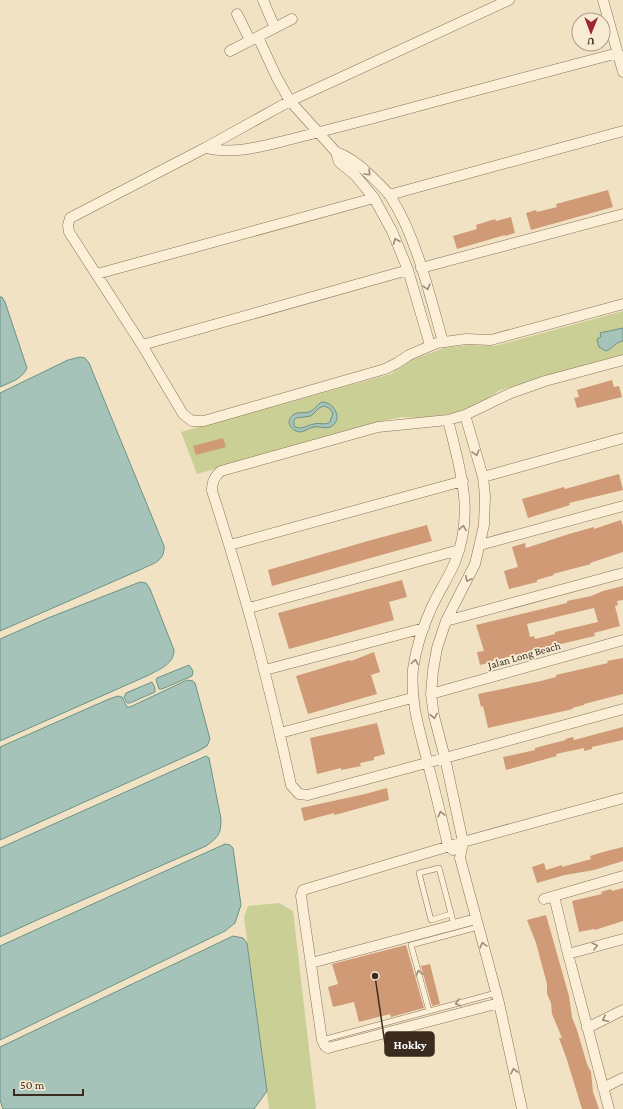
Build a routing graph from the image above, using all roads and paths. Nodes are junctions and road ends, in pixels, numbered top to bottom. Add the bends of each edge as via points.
1 (263, 0) edge
2 (509, 0) edge
3 (603, 0) edge
4 (237, 14) dead end
5 (292, 19) dead end
6 (275, 28) junction
7 (254, 39) junction
8 (230, 51) dead end
9 (618, 52) junction
10 (623, 72) edge
11 (290, 101) junction
12 (623, 132) edge
13 (319, 133) junction
14 (206, 148) junction
15 (336, 152) junction
16 (389, 195) junction
17 (374, 198) junction
18 (623, 214) edge
19 (421, 268) junction
20 (408, 270) junction
21 (97, 274) junction
22 (623, 304) edge
23 (443, 342) junction
24 (142, 344) junction
25 (430, 345) junction
26 (623, 360) edge
27 (465, 415) junction
28 (448, 420) junction
29 (623, 438) edge
30 (482, 477) junction
31 (463, 482) junction
32 (623, 506) edge
33 (230, 545) junction
34 (480, 545) junction
35 (459, 550) junction
36 (623, 573) edge
37 (249, 608) junction
38 (446, 621) junction
39 (424, 628) junction
40 (623, 640) edge
41 (265, 670) junction
42 (431, 694) junction
43 (412, 698) junction
44 (623, 709) edge
45 (280, 733) junction
46 (445, 758) junction
47 (428, 763) junction
48 (623, 798) edge
49 (463, 842) junction
50 (448, 846) junction
51 (460, 858) junction
52 (623, 876) edge
53 (451, 914) junction
54 (477, 923) junction
55 (454, 925) junction
56 (623, 939) edge
57 (568, 954) junction
58 (311, 963) junction
59 (496, 993) junction
60 (499, 1003) junction
61 (623, 1010) edge
62 (429, 1011) junction
63 (587, 1028) junction
64 (322, 1040) junction
65 (623, 1078) edge
66 (603, 1088) junction
67 (522, 1109) edge
68 (609, 1109) edge

1 - 6 street
2 - 11 street
3 - 9 street
4 - 7 street
5 - 6 street
6 - 7 street
7 - 8 street
7 - 11 street
9 - 10 street
9 - 13 street
11 - 13 street
11 - 14 street
12 - 16 street
13 - 14 street via 244,150 218,151
13 - 15 street
14 - 21 street via 70,218 69,232
15 -> 16 street via 348,156 361,166
15 - 17 street via 340,162
16 - 19 street via 406,227
20 -> 17 street via 392,231
17 - 21 street
18 - 19 street
19 -> 23 street
20 - 24 street
20 - 25 street
21 - 24 street
22 - 23 street via 491,340
23 - 25 street
24 - 25 street via 183,414 197,422 385,369
26 - 27 street via 545,381
27 - 28 street
27 -> 30 street
28 - 31 street
28 - 33 street via 378,427 221,471 213,480 212,491
29 - 30 street
30 - 34 street via 485,496
31 - 33 street
35 -> 31 street via 464,525
32 - 34 street
33 - 37 street
34 -> 38 street via 475,564
35 - 37 street
35 - 39 street
36 - 38 street
37 - 41 street
38 - 42 street via 437,648
39 - 41 street
43 -> 39 street via 413,669
40 - 42 street, Jalan Long Beach
41 - 45 street
42 -> 46 street
43 - 45 street
43 - 47 street
44 - 46 street
45 - 47 street via 291,785 299,794 308,795
46 - 47 street
46 - 49 street
50 -> 47 street
48 - 49 street
49 - 50 street
49 - 51 street
50 - 51 street
50 - 58 street via 303,890 301,896
51 - 54 street
52 - 57 street via 549,897
53 - 53 lane via 439,868 419,873 431,920
53 - 55 lane
54 - 55 street
59 -> 54 street
62 -> 54 lane via 411,945
55 - 58 street
57 -> 56 street
57 - 63 street
58 - 64 street
59 - 60 street
59 -> 62 lane
60 - 64 street via 328,1048
67 -> 60 street
61 -> 63 street
62 - 64 lane
63 - 66 street
65 - 66 street
66 - 68 street

